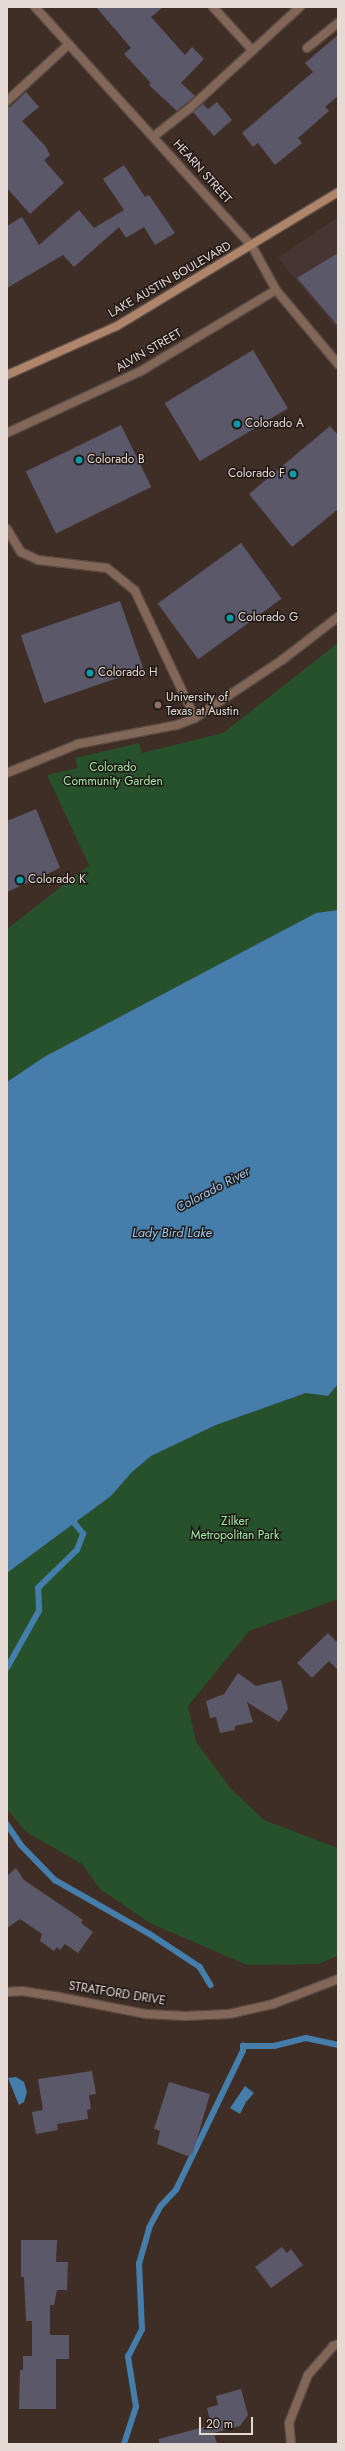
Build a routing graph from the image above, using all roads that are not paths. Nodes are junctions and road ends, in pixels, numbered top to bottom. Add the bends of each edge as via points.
1 (35, 7) edge
2 (213, 7) edge
3 (300, 7) edge
4 (338, 23) edge
5 (69, 44) junction
6 (307, 48) dead end
7 (253, 51) junction
8 (7, 101) edge
9 (154, 136) junction
10 (338, 192) edge
11 (252, 246) junction
12 (276, 290) junction
13 (338, 364) edge
14 (7, 375) edge
15 (7, 433) edge
16 (7, 529) edge
17 (338, 617) edge
18 (195, 718) junction
19 (7, 774) edge
20 (338, 1979) edge
21 (7, 1992) edge
22 (338, 2344) edge
23 (291, 2444) edge

1 - 5 street, HEARN STREET
2 - 7 street
3 - 7 street
4 - 6 street
5 - 8 street
5 - 9 street, HEARN STREET
7 - 9 street via 190,108
9 - 11 street, HEARN STREET
10 - 11 main road, LAKE AUSTIN BOULEVARD
11 - 12 street, HEARN STREET
11 - 14 main road, LAKE AUSTIN BOULEVARD via 116,326 37,364
12 - 13 street, HEARN STREET
12 - 15 street, ALVIN STREET via 230,315 142,371
16 - 18 street via 21,552 38,560 107,568 135,591
17 - 18 street via 282,660
18 - 19 street via 178,725 78,744
20 - 21 street, STRATFORD DRIVE via 273,2004 230,2014 186,2016 146,2014 22,1991
22 - 23 street via 333,2346 308,2375 289,2423

